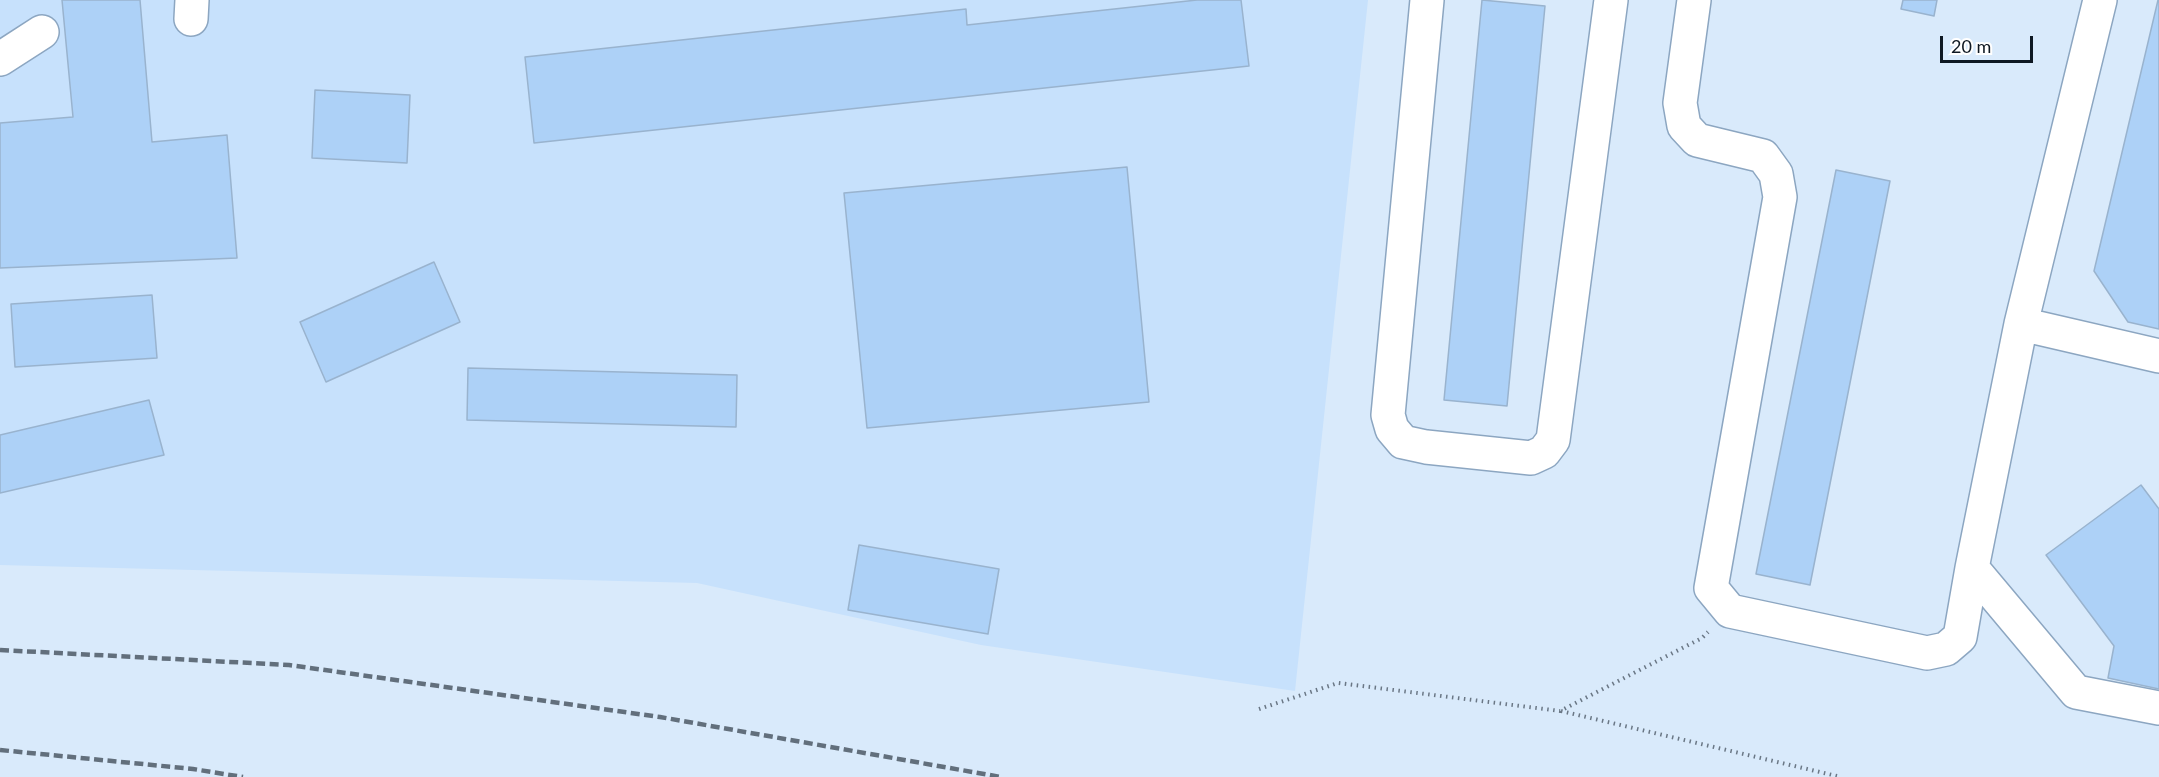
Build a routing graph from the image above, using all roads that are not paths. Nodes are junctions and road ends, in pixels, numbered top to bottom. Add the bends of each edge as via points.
1 (1427, 0) edge
2 (1611, 0) edge
3 (1695, 0) edge
4 (2100, 0) edge
5 (42, 32) dead end
6 (0, 59) edge
7 (2021, 324) junction
8 (2159, 356) edge
9 (1972, 568) junction
10 (2159, 708) edge

1 - 2 street via 1388,415 1392,429 1403,442 1531,458 1544,452 1553,440
3 - 9 street via 1680,103 1684,126 1697,140 1763,156 1776,174 1780,197 1712,588 1730,611 1927,653 1946,649 1960,638
4 - 7 street
5 - 6 street
7 - 8 street
7 - 9 street
9 - 10 street via 2076,692

